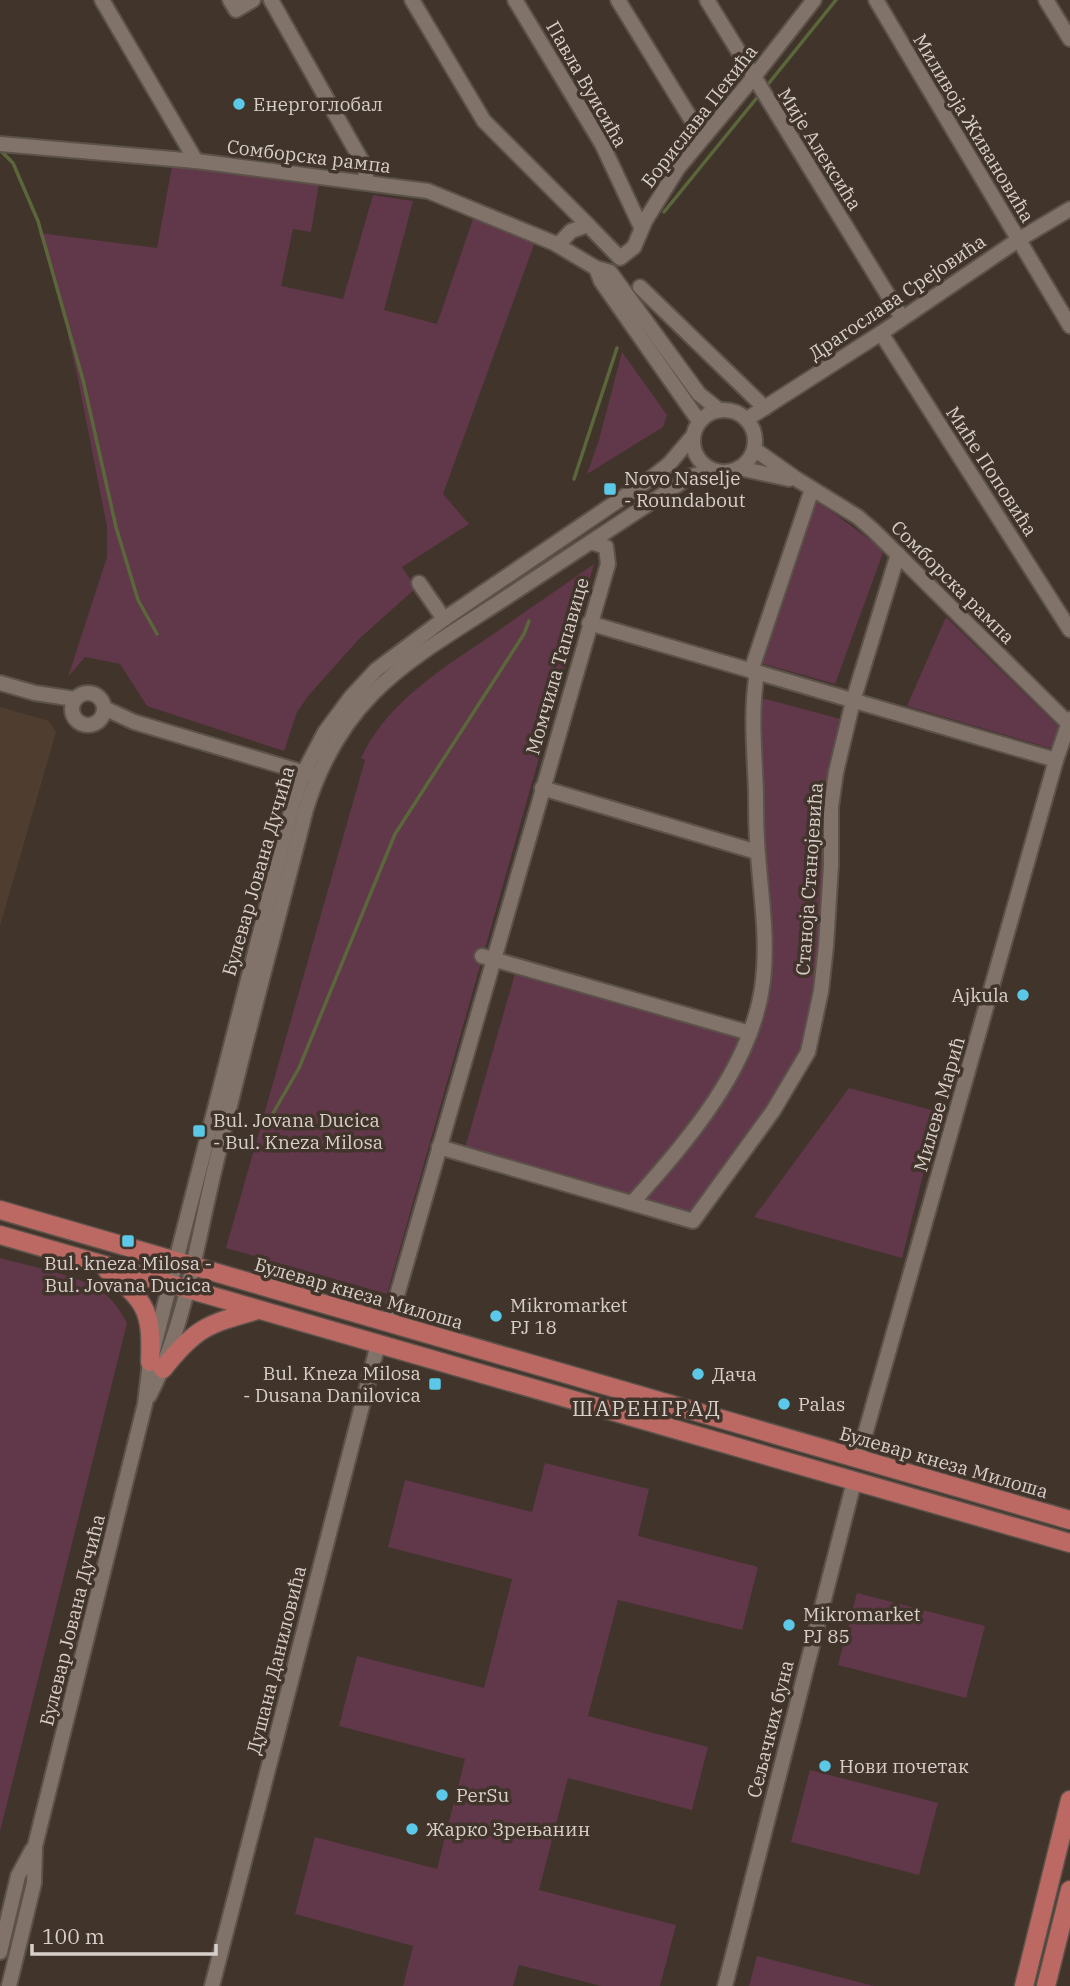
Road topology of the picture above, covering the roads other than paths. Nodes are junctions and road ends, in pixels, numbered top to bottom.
1 (102, 0) edge
2 (230, 0) edge
3 (253, 0) edge
4 (271, 0) edge
5 (412, 0) edge
6 (516, 0) edge
7 (618, 0) edge
8 (707, 0) edge
9 (814, 0) edge
10 (876, 0) edge
11 (1046, 0) edge
12 (1070, 39) edge
13 (759, 88) junction
14 (702, 137) junction
15 (0, 144) edge
16 (196, 161) junction
17 (367, 182) junction
18 (1070, 209) edge
19 (588, 225) junction
20 (641, 227) junction
21 (1018, 240) junction
22 (558, 245) junction
23 (596, 268) junction
24 (640, 287) dead end
25 (902, 318) junction
26 (1070, 326) edge
27 (881, 333) junction
28 (765, 408) junction
29 (719, 410) junction
30 (747, 419) junction
31 (699, 421) junction
32 (692, 437) junction
33 (754, 449) junction
34 (739, 468) junction
35 (713, 471) junction
36 (798, 480) junction
37 (812, 489) junction
38 (626, 518) junction
39 (591, 542) junction
40 (606, 554) junction
41 (898, 554) junction
42 (419, 583) dead end
43 (444, 619) junction
44 (589, 623) junction
45 (1070, 630) edge
46 (754, 672) junction
47 (0, 683) edge
48 (853, 701) junction
49 (73, 705) junction
50 (103, 713) junction
51 (1069, 723) edge
52 (1056, 760) junction
53 (310, 775) junction
54 (542, 788) junction
55 (757, 852) junction
56 (488, 957) junction
57 (750, 1033) junction
58 (439, 1147) junction
59 (632, 1203) junction
60 (0, 1210) edge
61 (0, 1236) edge
62 (99, 1264) junction
63 (184, 1264) junction
64 (178, 1286) junction
65 (258, 1310) junction
66 (389, 1323) junction
67 (378, 1344) junction
68 (157, 1366) junction
69 (858, 1459) junction
70 (854, 1482) junction
71 (1070, 1520) edge
72 (1048, 1538) junction
73 (1070, 1543) edge
74 (1070, 1553) edge
75 (1070, 1800) edge
76 (35, 1846) junction
77 (1070, 1890) edge
78 (0, 1952) edge
79 (9, 1986) edge
80 (212, 1986) edge
81 (725, 1986) edge
82 (1024, 1986) edge
83 (1046, 1986) edge

1 - 16 street
2 - 3 street
4 - 17 street
5 - 19 street
6 - 20 street, Павла Вуисића
7 - 14 street
8 - 13 street, Мије Алексића
9 - 13 street, Борислава Пекића
10 - 21 street, Миливоја Живановића
11 - 12 street
13 - 14 street, Борислава Пекића
13 - 25 street, Мије Алексића
14 - 20 street, Борислава Пекића
15 - 16 street, Сомборска рампа
16 - 17 street, Сомборска рампа
17 - 22 street, Сомборска рампа
18 - 21 street, Драгослава Срејовића
19 - 20 street, Борислава Пекића
19 - 22 street
21 - 25 street, Драгослава Срејовића
21 - 26 street, Миливоја Живановића
22 - 23 street, Сомборска рампа
23 - 29 street, Сомборска рампа
23 - 31 street, Сомборска рампа
24 - 28 street
25 - 27 street, Драгослава Срејовића
27 - 28 street, Драгослава Срејовића
27 - 45 street, Миће Поповића
28 - 30 street, Драгослава Срејовића
29 - 30 street
29 - 31 street
30 - 33 street
31 - 32 street
32 - 35 street
32 - 43 street, Булевар Јована Дучића
33 - 34 street
33 - 36 street, Сомборска рампа
34 - 35 street
34 - 36 street, Сомборска рампа
35 - 38 street, Булевар Јована Дучића
36 - 37 street, Сомборска рампа
37 - 41 street, Сомборска рампа
37 - 46 street, Станоја Станојевића
38 - 39 street, Булевар Јована Дучића
38 - 40 street, Момчила Тапавице
39 - 40 street
39 - 53 street, Булевар Јована Дучића
40 - 44 street, Момчила Тапавице
41 - 48 street, Станоја Станојевића
41 - 51 street, Сомборска рампа
42 - 43 street
43 - 53 street, Булевар Јована Дучића
44 - 46 street
44 - 54 street, Момчила Тапавице
46 - 48 street
46 - 55 street, Станоја Станојевића
47 - 49 street
48 - 52 street
48 - 59 street, Станоја Станојевића
49 - 50 street
49 - 50 street
50 - 53 street
51 - 52 street, Милеве Марић
52 - 69 street, Милеве Марић
53 - 63 street, Булевар Јована Дучића
54 - 55 street
54 - 56 street, Момчила Тапавице
55 - 57 street, Станоја Станојевића
56 - 57 street
56 - 58 street, Момчила Тапавице
57 - 59 street, Станоја Станојевића
58 - 59 street
58 - 66 street, Момчила Тапавице
60 - 63 main road, Булевар кнеза Милоша
61 - 62 main road
62 - 64 main road
62 - 68 main road
63 - 64 street, Булевар Јована Дучића
63 - 66 main road, Булевар кнеза Милоша
64 - 65 main road
64 - 68 street, Булевар Јована Дучића
65 - 67 main road
65 - 68 main road
66 - 69 main road, Булевар кнеза Милоша
67 - 70 main road
67 - 80 street, Душана Даниловића
68 - 76 street, Булевар Јована Дучића
69 - 71 main road, Булевар кнеза Милоша
70 - 72 main road
70 - 81 street, Сељачких буна
72 - 73 main road
72 - 74 main road
75 - 82 main road
76 - 78 street, Булевар Јована Дучића
76 - 79 street, Булевар Јована Дучића
77 - 83 main road

